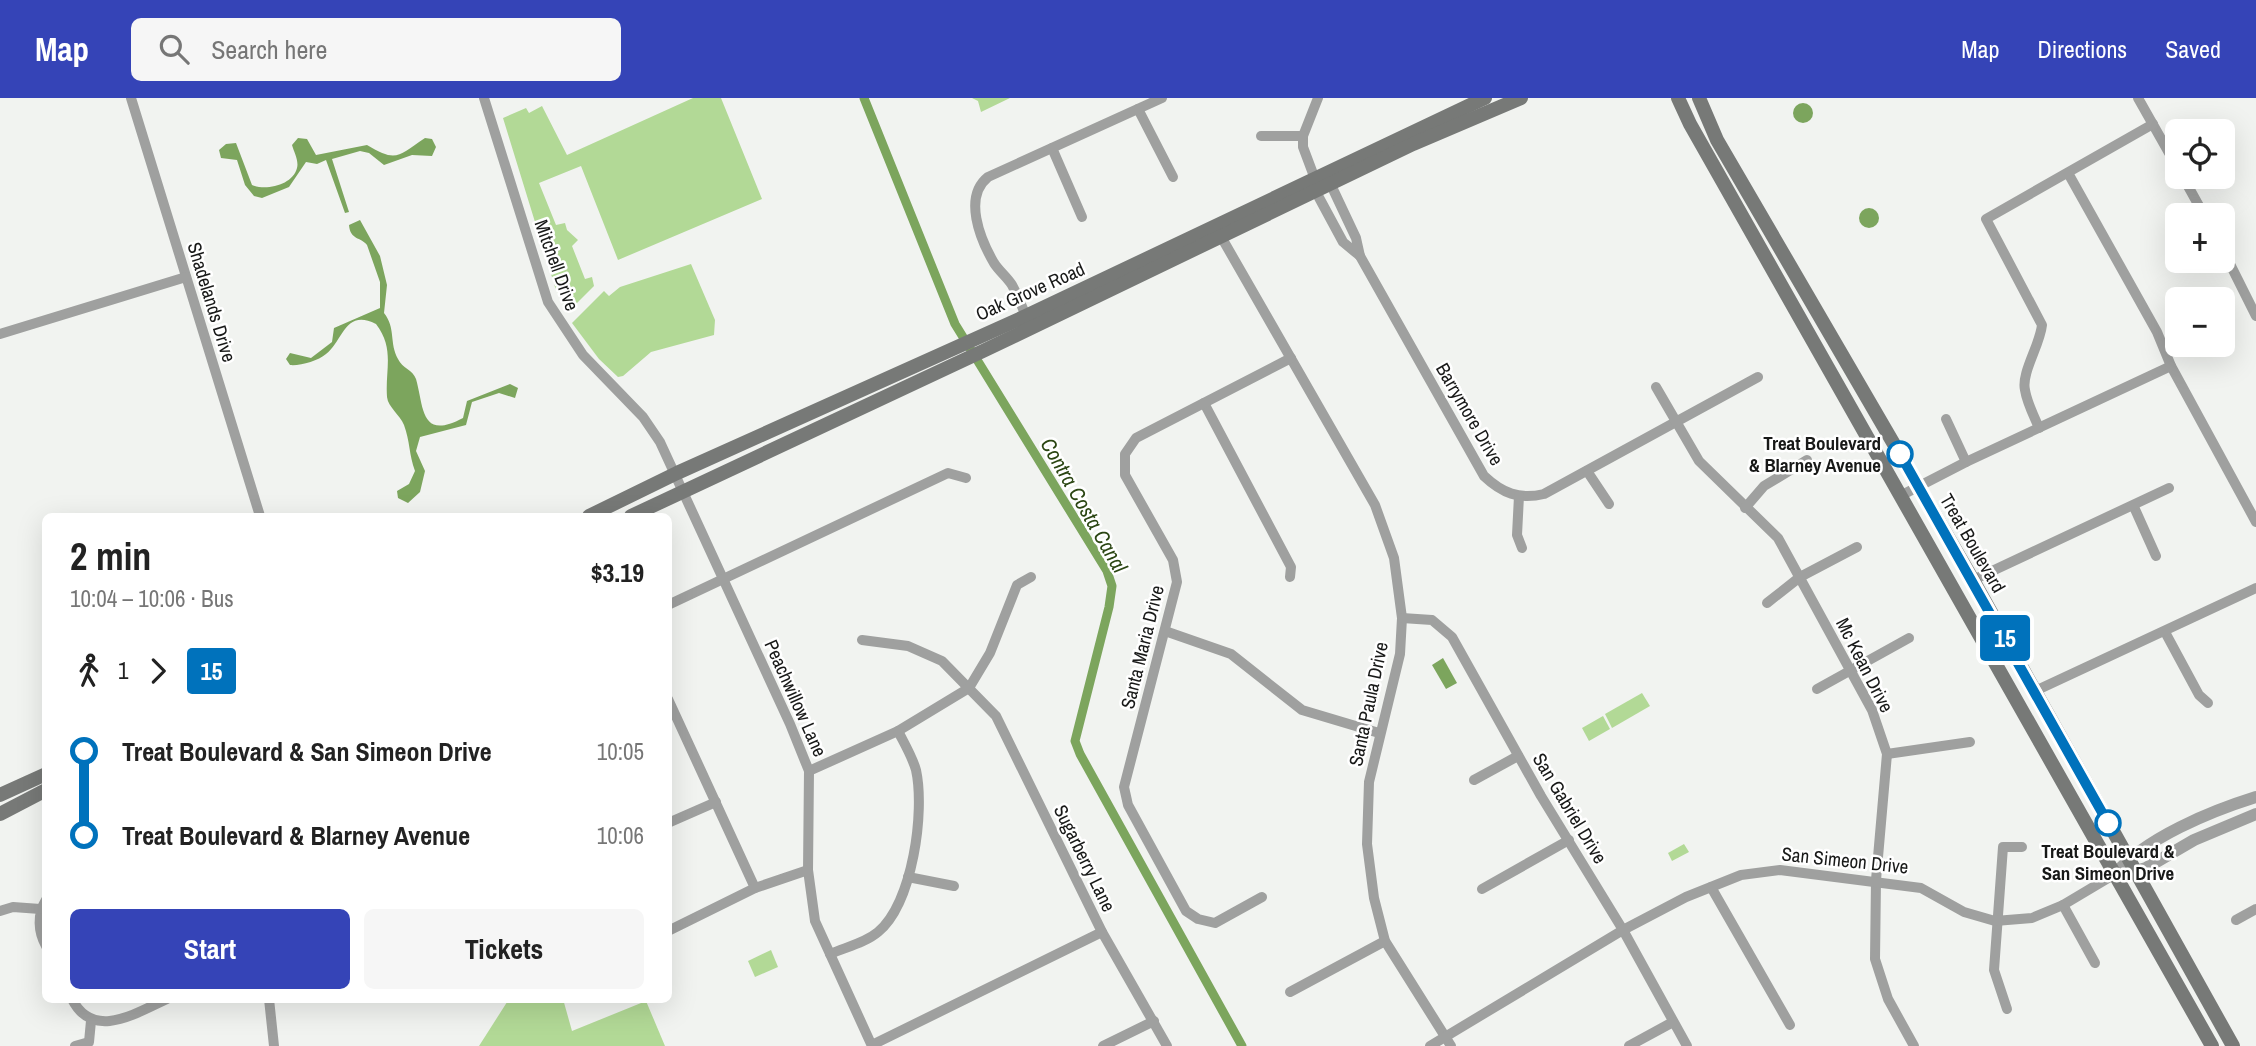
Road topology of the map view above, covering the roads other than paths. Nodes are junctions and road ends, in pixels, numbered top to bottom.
1 (131, 98) edge
2 (484, 98) edge
3 (1161, 98) edge
4 (1318, 98) edge
5 (1485, 98) edge
6 (1521, 98) edge
7 (1678, 98) edge
8 (1699, 98) edge
9 (2138, 98) edge
10 (1138, 109) junction
11 (2153, 124) junction
12 (1261, 136) dead end
13 (1303, 136) junction
14 (2165, 146) edge
15 (1052, 148) junction
16 (2068, 173) junction
17 (1173, 177) dead end
18 (1331, 185) junction
19 (1315, 186) junction
20 (1082, 217) dead end
21 (1219, 231) junction
22 (1360, 256) junction
23 (2234, 273) edge
24 (186, 277) junction
25 (2256, 316) edge
26 (1029, 322) junction
27 (0, 334) edge
28 (947, 352) junction
29 (1291, 358) junction
30 (2171, 366) junction
31 (1758, 377) dead end
32 (910, 385) junction
33 (1656, 387) dead end
34 (1204, 403) junction
35 (1946, 419) dead end
36 (1674, 421) junction
37 (2039, 428) junction
38 (1807, 460) dead end
39 (1966, 462) junction
40 (1587, 471) junction
41 (677, 473) junction
42 (966, 478) dead end
43 (1917, 486) junction
44 (2169, 488) dead end
45 (684, 491) junction
46 (1902, 495) junction
47 (1518, 496) junction
48 (1609, 504) dead end
49 (2134, 507) junction
50 (1745, 508) junction
51 (259, 513) edge
52 (595, 513) edge
53 (637, 513) edge
54 (2256, 522) edge
55 (1857, 547) dead end
56 (1522, 548) dead end
57 (2156, 556) dead end
58 (1031, 577) dead end
59 (1290, 577) dead end
60 (1800, 577) junction
61 (722, 578) junction
62 (1973, 580) junction
63 (2256, 588) edge
64 (672, 603) edge
65 (1767, 603) dead end
66 (1402, 618) junction
67 (1165, 631) junction
68 (2165, 632) junction
69 (1909, 638) dead end
70 (862, 640) dead end
71 (1850, 672) junction
72 (970, 688) junction
73 (1817, 689) dead end
74 (2035, 691) junction
75 (2208, 703) dead end
76 (672, 713) edge
77 (898, 731) junction
78 (1380, 733) junction
79 (1970, 742) dead end
80 (1886, 754) junction
81 (1518, 756) junction
82 (809, 771) junction
83 (42, 776) edge
84 (1474, 780) dead end
85 (42, 792) edge
86 (0, 795) edge
87 (2256, 797) edge
88 (716, 802) junction
89 (0, 814) edge
90 (2256, 814) edge
91 (672, 821) edge
92 (1569, 840) junction
93 (2022, 847) dead end
94 (2128, 858) junction
95 (808, 870) junction
96 (2136, 872) junction
97 (2115, 874) junction
98 (908, 877) junction
99 (1876, 880) junction
100 (954, 886) dead end
101 (1711, 887) junction
102 (755, 888) junction
103 (1482, 889) dead end
104 (1262, 897) dead end
105 (42, 904) edge
106 (2063, 905) junction
107 (2256, 909) edge
108 (0, 911) edge
109 (42, 920) edge
110 (2236, 920) dead end
111 (1996, 921) junction
112 (672, 929) edge
113 (1623, 930) junction
114 (1102, 932) junction
115 (42, 938) edge
116 (1385, 941) junction
117 (830, 954) junction
118 (2095, 963) dead end
119 (1290, 992) dead end
120 (74, 1003) edge
121 (158, 1003) edge
122 (269, 1003) edge
123 (2007, 1009) dead end
124 (91, 1021) junction
125 (1154, 1021) junction
126 (1673, 1022) junction
127 (1790, 1026) dead end
128 (1449, 1041) edge
129 (75, 1046) edge
130 (274, 1046) edge
131 (872, 1046) edge
132 (1102, 1046) edge
133 (1167, 1046) edge
134 (1430, 1046) edge
135 (1629, 1046) edge
136 (1686, 1046) edge
137 (1914, 1046) edge
138 (2212, 1046) edge
139 (2233, 1046) edge

1 - 24 street, Shadelands Drive
2 - 41 street, Mitchell Drive
3 - 10 street
4 - 13 street
5 - 19 main road, Oak Grove Road
6 - 18 main road, Oak Grove Road
7 - 46 main road, Treat Boulevard
8 - 43 main road, Treat Boulevard
9 - 11 street
10 - 15 street
10 - 17 street
11 - 14 street
11 - 16 street
12 - 13 street
13 - 19 street, Barrymore Drive
15 - 20 street
15 - 26 street
16 - 30 street
16 - 37 street
18 - 19 main road, Oak Grove Road
18 - 22 street, Barrymore Drive
19 - 21 main road, Oak Grove Road
19 - 22 street, Barrymore Drive
21 - 26 main road, Oak Grove Road
21 - 29 street, Santa Paula Drive
22 - 47 street, Barrymore Drive
23 - 25 street
24 - 27 street
24 - 51 street, Shadelands Drive
26 - 28 main road, Oak Grove Road
26 - 32 main road, Oak Grove Road
28 - 32 main road
28 - 41 main road, Oak Grove Road
29 - 34 street, Santa Maria Drive
29 - 66 street, Santa Paula Drive
30 - 37 street
30 - 54 street
31 - 36 street
32 - 45 main road, Oak Grove Road
33 - 36 street, Mc Kean Drive
34 - 59 street
34 - 67 street, Santa Maria Drive
35 - 39 street
36 - 40 street
36 - 50 street, Mc Kean Drive
37 - 39 street
38 - 50 street
39 - 43 street
40 - 47 street
40 - 48 street
41 - 45 street, Mitchell Drive
41 - 52 main road, Oak Grove Road
42 - 61 street
43 - 46 street
43 - 62 main road, Treat Boulevard
44 - 49 street
45 - 53 main road, Oak Grove Road
45 - 61 street, Peachwillow Lane
46 - 97 main road, Treat Boulevard
47 - 56 street
49 - 57 street
49 - 62 street
50 - 60 street, Mc Kean Drive
55 - 60 street
58 - 72 street
60 - 65 street
60 - 71 street, Mc Kean Drive
61 - 64 street
61 - 82 street, Peachwillow Lane
62 - 74 main road, Treat Boulevard
63 - 68 street
66 - 78 street, Santa Paula Drive
66 - 81 street, San Gabriel Drive
67 - 78 street
67 - 104 street, Santa Maria Drive
68 - 74 street
68 - 75 street
69 - 71 street
70 - 72 street, Sugarberry Lane
71 - 73 street
71 - 80 street, Mc Kean Drive
72 - 77 street
72 - 114 street, Sugarberry Lane
74 - 94 main road, Treat Boulevard
76 - 88 street
77 - 82 street
77 - 98 street
78 - 116 street, Santa Paula Drive
79 - 80 street
80 - 99 street, Mc Kean Drive
81 - 84 street
81 - 92 street, San Gabriel Drive
82 - 95 street, Peachwillow Lane
83 - 86 main road
85 - 89 main road
87 - 94 street, San Simeon Drive
88 - 91 street
88 - 102 street
90 - 96 street, San Simeon Drive
92 - 103 street
92 - 113 street, San Gabriel Drive
93 - 111 street
94 - 96 main road, Treat Boulevard
94 - 97 street, San Simeon Drive
95 - 102 street
95 - 117 street, Peachwillow Lane
96 - 97 street, San Simeon Drive
96 - 139 main road, Treat Boulevard
97 - 106 street, San Simeon Drive
97 - 138 main road, Treat Boulevard
98 - 100 street
98 - 117 street
99 - 101 street, San Simeon Drive
99 - 111 street, San Simeon Drive
99 - 137 street, Mc Kean Drive
101 - 113 street, San Simeon Drive
101 - 127 street
102 - 112 street
105 - 108 street
106 - 111 street, San Simeon Drive
106 - 118 street
107 - 110 street
109 - 115 street
111 - 123 street
113 - 126 street, San Gabriel Drive
113 - 128 street, San Simeon Drive
114 - 125 street, Sugarberry Lane
114 - 131 street
116 - 119 street
116 - 128 street, Santa Paula Drive
117 - 131 street, Peachwillow Lane
120 - 124 street
121 - 124 street
122 - 130 street
124 - 129 street
125 - 132 street
125 - 133 street, Sugarberry Lane
126 - 135 street
126 - 136 street, San Gabriel Drive
128 - 134 street, San Simeon Drive

